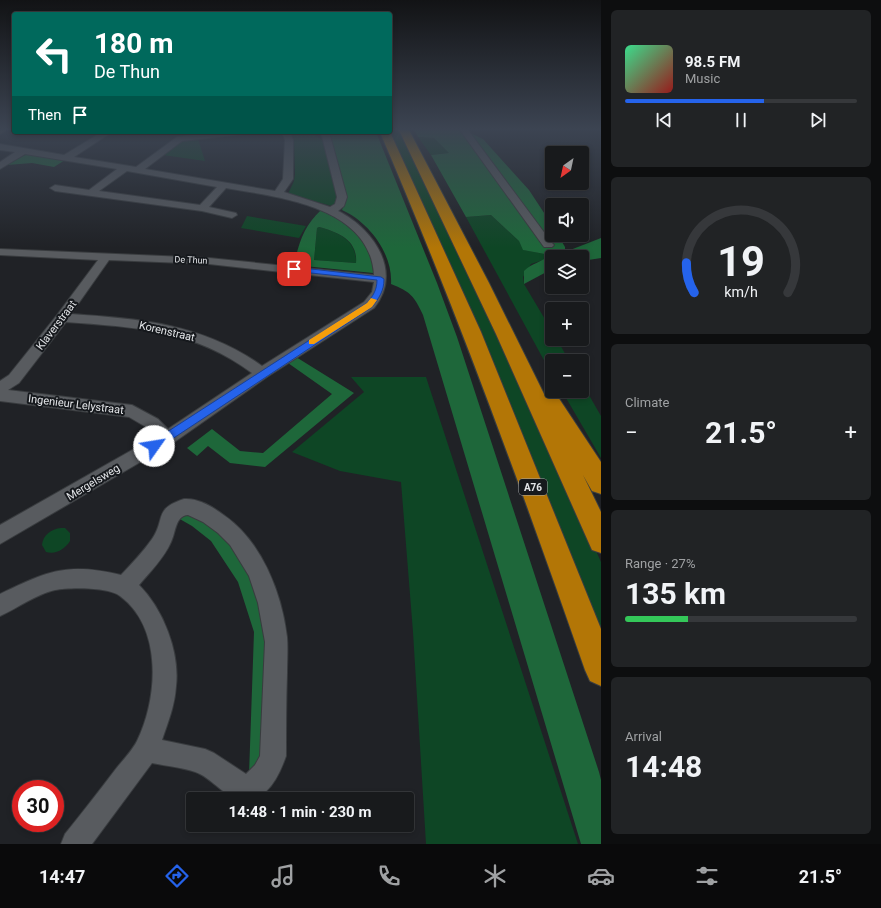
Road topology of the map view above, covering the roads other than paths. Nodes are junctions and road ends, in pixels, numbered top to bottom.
1 (123, 169) edge
2 (134, 169) edge
3 (288, 169) edge
4 (335, 169) edge
5 (402, 169) edge
6 (425, 169) edge
7 (493, 169) edge
8 (138, 170) joint
9 (224, 185) junction
10 (55, 188) dead end
11 (92, 192) junction
12 (278, 194) junction
13 (202, 208) junction
14 (332, 210) junction
15 (232, 215) dead end
16 (548, 244) dead end
17 (0, 252) edge
18 (106, 256) junction
19 (381, 279) junction
20 (62, 318) junction
21 (512, 345) junction
22 (262, 373) junction
23 (0, 388) edge
24 (0, 395) edge
25 (167, 438) junction
26 (601, 484) edge
27 (2, 534) edge
28 (601, 541) edge
29 (125, 586) junction
30 (0, 605) edge
31 (601, 670) edge
32 (147, 749) junction
33 (75, 844) edge

1 - 11 street
2 - 8 street, Mergelsweg
3 - 12 street
4 - 14 street
5 - 31 highway, A76
6 - 21 highway
7 - 16 street
8 - 9 street, Mergelsweg
9 - 12 street, Mergelsweg
9 - 13 street
10 - 11 street
11 - 13 street
12 - 14 street, Mergelsweg
13 - 15 street
14 - 19 street, Mergelsweg
17 - 18 street, De Thun
18 - 19 street, De Thun
18 - 20 street, Klaverstraat
19 - 22 street, Mergelsweg
20 - 22 street, Korenstraat
20 - 23 street, Klaverstraat
21 - 26 highway
21 - 28 highway
22 - 25 street, Mergelsweg
24 - 25 street, Ingenieur Lelystraat
25 - 27 street, Mergelsweg
29 - 30 street
29 - 32 street
29 - 32 street
32 - 33 street

